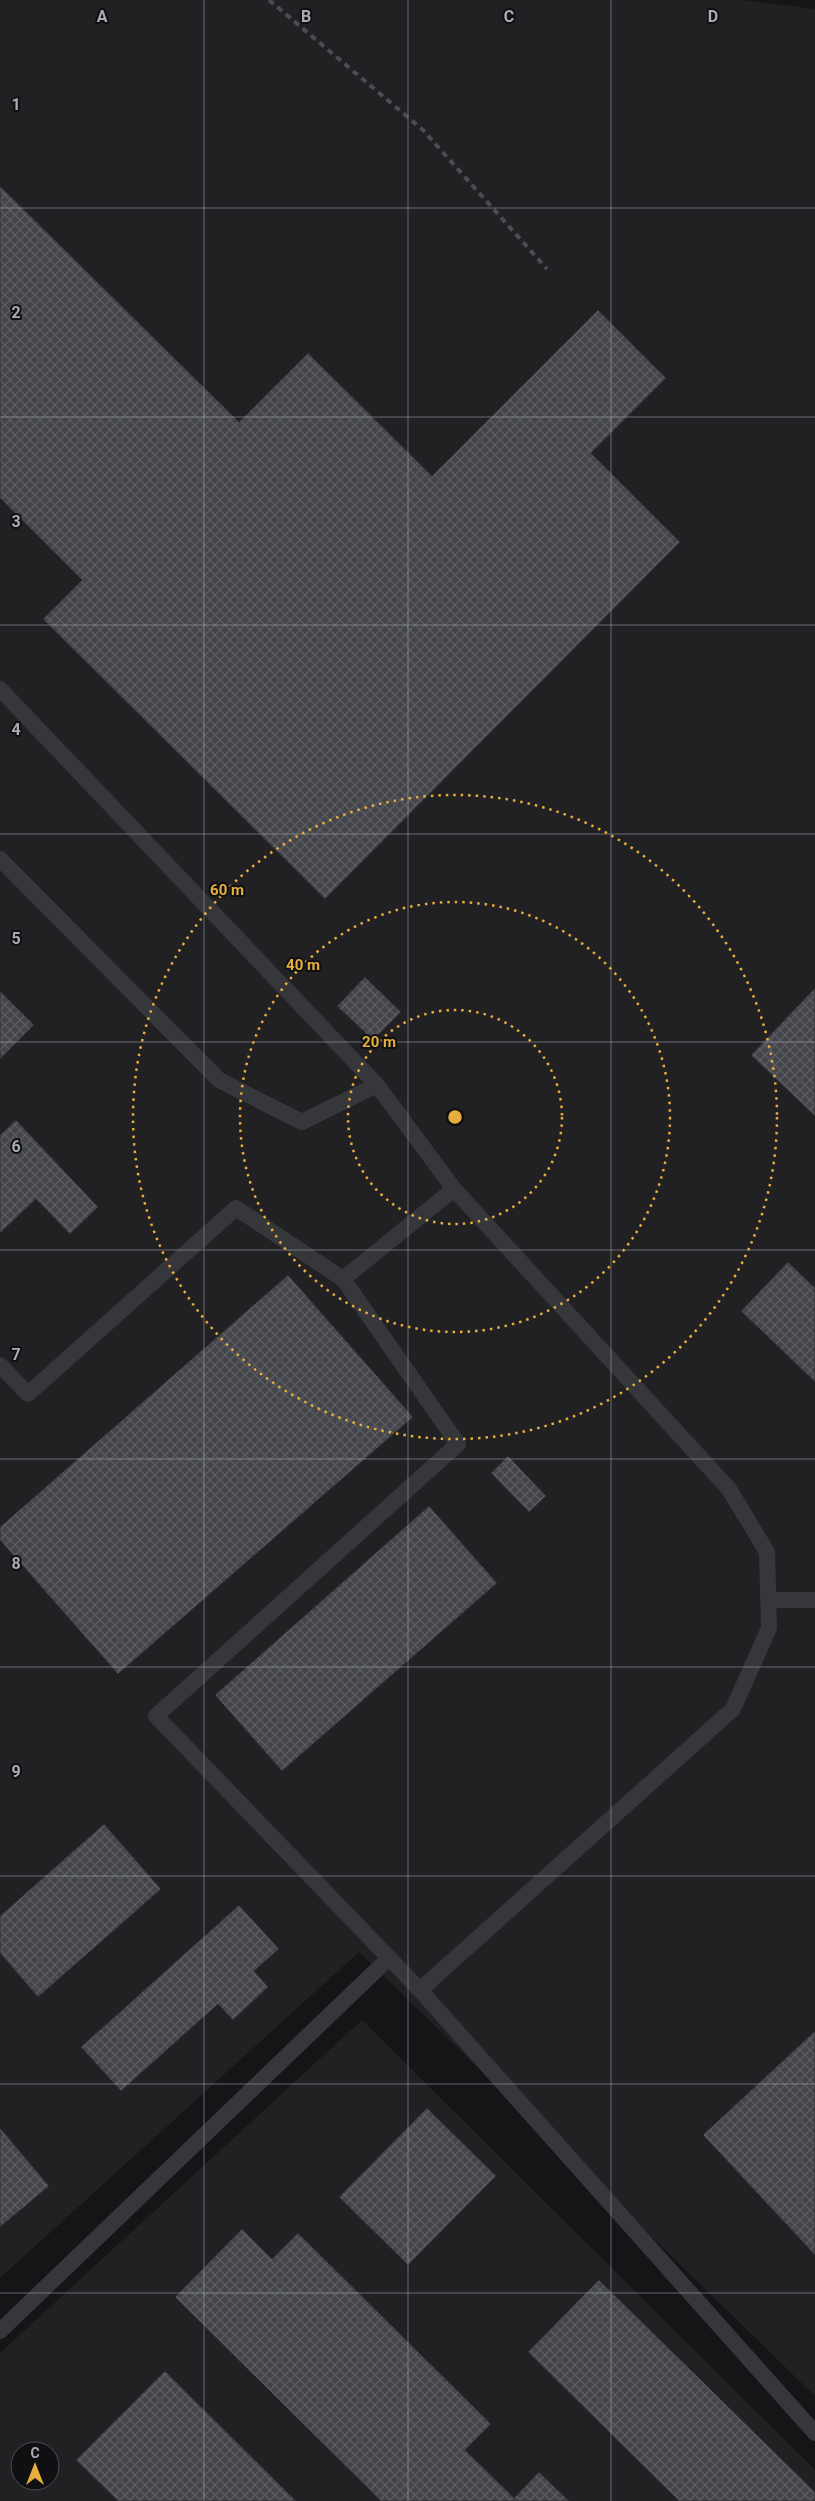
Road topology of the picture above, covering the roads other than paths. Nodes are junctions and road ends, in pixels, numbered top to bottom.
1 (0, 688) edge
2 (0, 859) edge
3 (377, 1085) junction
4 (454, 1189) junction
5 (343, 1279) junction
6 (0, 1365) edge
7 (768, 1600) junction
8 (815, 1600) edge
9 (389, 1958) junction
10 (420, 1990) junction
11 (0, 2332) edge
12 (815, 2433) edge

1 - 3 lane
2 - 3 lane
3 - 4 lane
4 - 5 lane
4 - 7 lane
5 - 6 lane
5 - 9 lane
7 - 8 lane
7 - 10 lane
9 - 10 lane
9 - 11 lane
10 - 12 lane

